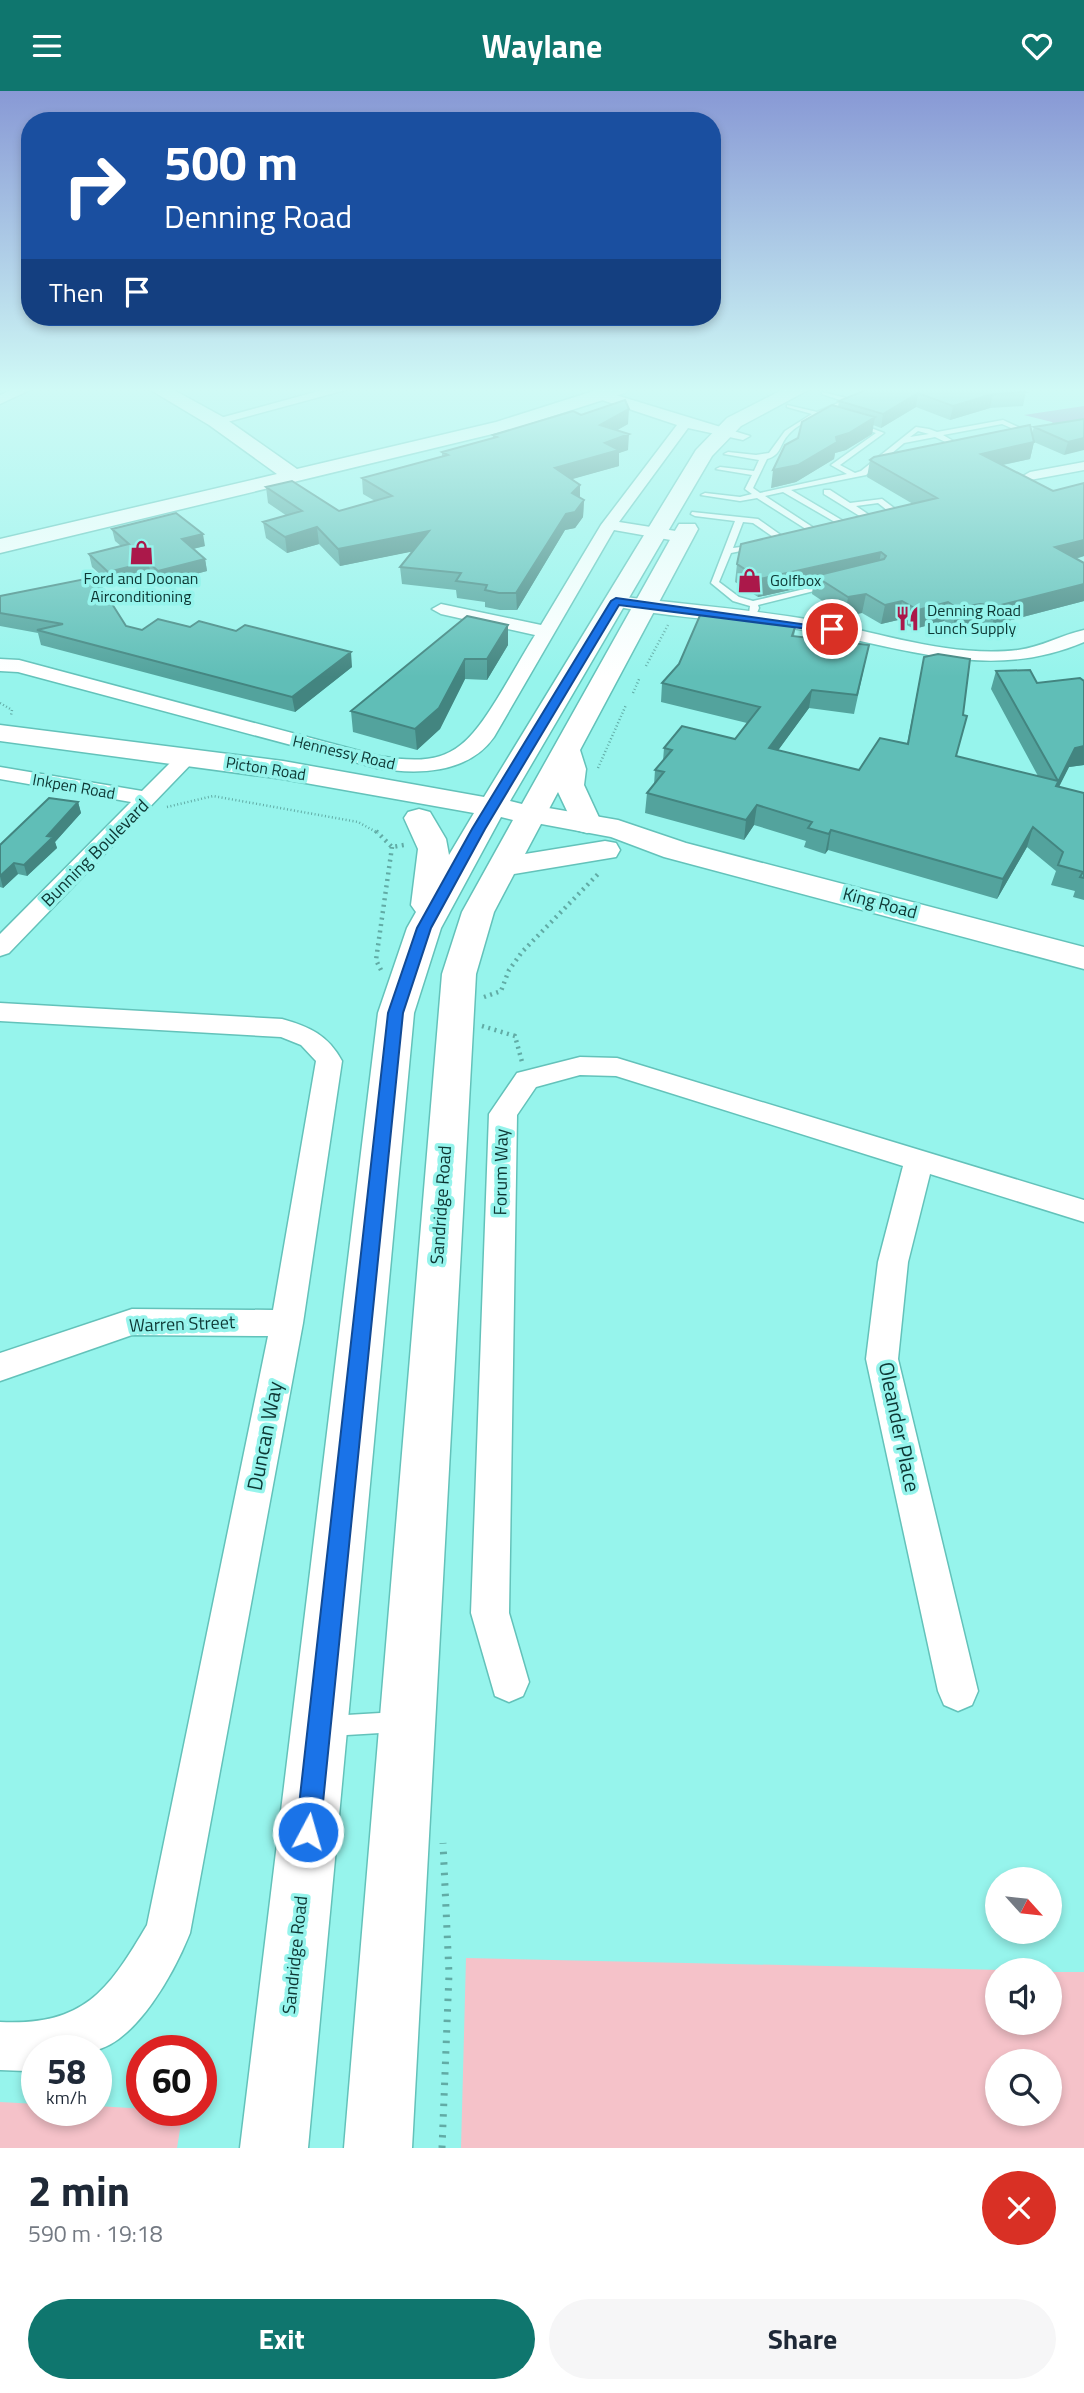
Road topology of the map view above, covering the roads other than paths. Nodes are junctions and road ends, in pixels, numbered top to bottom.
1 (261, 485) edge
2 (639, 485) edge
3 (696, 485) edge
4 (710, 485) edge
5 (750, 485) edge
6 (803, 485) edge
7 (783, 489) junction
8 (827, 492) dead end
9 (755, 495) junction
10 (700, 504) junction
11 (849, 505) junction
12 (740, 519) junction
13 (874, 521) junction
14 (609, 525) junction
15 (846, 527) junction
16 (837, 529) edge
17 (827, 531) edge
18 (655, 533) junction
19 (817, 534) junction
20 (806, 536) edge
21 (682, 537) junction
22 (796, 538) edge
23 (785, 541) junction
24 (773, 544) edge
25 (0, 546) edge
26 (761, 546) edge
27 (727, 551) junction
28 (838, 584) edge
29 (616, 601) junction
30 (646, 605) junction
31 (441, 609) dead end
32 (752, 611) junction
33 (544, 631) junction
34 (1084, 635) edge
35 (0, 665) edge
36 (0, 733) edge
37 (566, 750) junction
38 (0, 752) edge
39 (180, 765) junction
40 (515, 768) junction
41 (0, 773) edge
42 (386, 788) junction
43 (154, 804) junction
44 (587, 824) junction
45 (414, 831) junction
46 (504, 831) junction
47 (675, 851) junction
48 (424, 928) junction
49 (0, 949) edge
50 (1084, 958) edge
51 (0, 1012) edge
52 (919, 1161) junction
53 (1084, 1211) edge
54 (287, 1323) junction
55 (0, 1367) edge
56 (509, 1682) dead end
57 (958, 1691) dead end
58 (405, 1721) junction
59 (319, 1727) junction
60 (0, 2046) edge
61 (274, 2148) edge
62 (377, 2148) edge

1 - 25 main road
2 - 14 street, Hennessy Road
3 - 18 main road, Sandridge Road
4 - 10 main road, Sandridge Road
5 - 9 lane
6 - 7 lane
7 - 9 lane
7 - 15 lane
8 - 11 lane
9 - 10 lane
9 - 19 lane
10 - 12 lane
10 - 21 main road, Sandridge Road
11 - 13 lane
11 - 13 lane
12 - 23 lane
12 - 27 lane
13 - 15 lane
14 - 18 street
14 - 33 street, Hennessy Road
15 - 16 lane
17 - 19 lane
18 - 21 street
18 - 29 main road, Sandridge Road
19 - 20 lane
21 - 30 main road, Sandridge Road
22 - 23 lane
23 - 24 lane
26 - 27 lane
27 - 32 lane
28 - 32 lane
29 - 30 street
29 - 40 main road, Sandridge Road
30 - 32 street
30 - 37 main road, Sandridge Road
31 - 33 street
32 - 34 street
33 - 35 street, Hennessy Road
36 - 39 main road, Picton Road
37 - 44 main road
37 - 46 main road, Sandridge Road
38 - 39 main road, Picton Road
39 - 42 main road, Picton Road
39 - 43 street, Bunning Boulevard
39 - 45 main road, Picton Road
40 - 42 main road
40 - 46 main road, Sandridge Road
41 - 43 street, Inkpen Road
42 - 46 main road, Picton Road
43 - 49 street, Bunning Boulevard
44 - 46 main road, King Road
44 - 47 main road, King Road
45 - 46 main road, Picton Road
45 - 48 main road
46 - 47 main road, King Road
46 - 48 main road, Sandridge Road
46 - 58 main road, Sandridge Road
47 - 50 main road, King Road
48 - 59 main road, Sandridge Road
51 - 54 street, Duncan Way
52 - 53 street
52 - 56 street, Forum Way
52 - 57 street, Oleander Place
54 - 55 street, Warren Street
54 - 60 street, Duncan Way
58 - 59 lane
58 - 62 main road, Sandridge Road
59 - 61 main road, Sandridge Road

